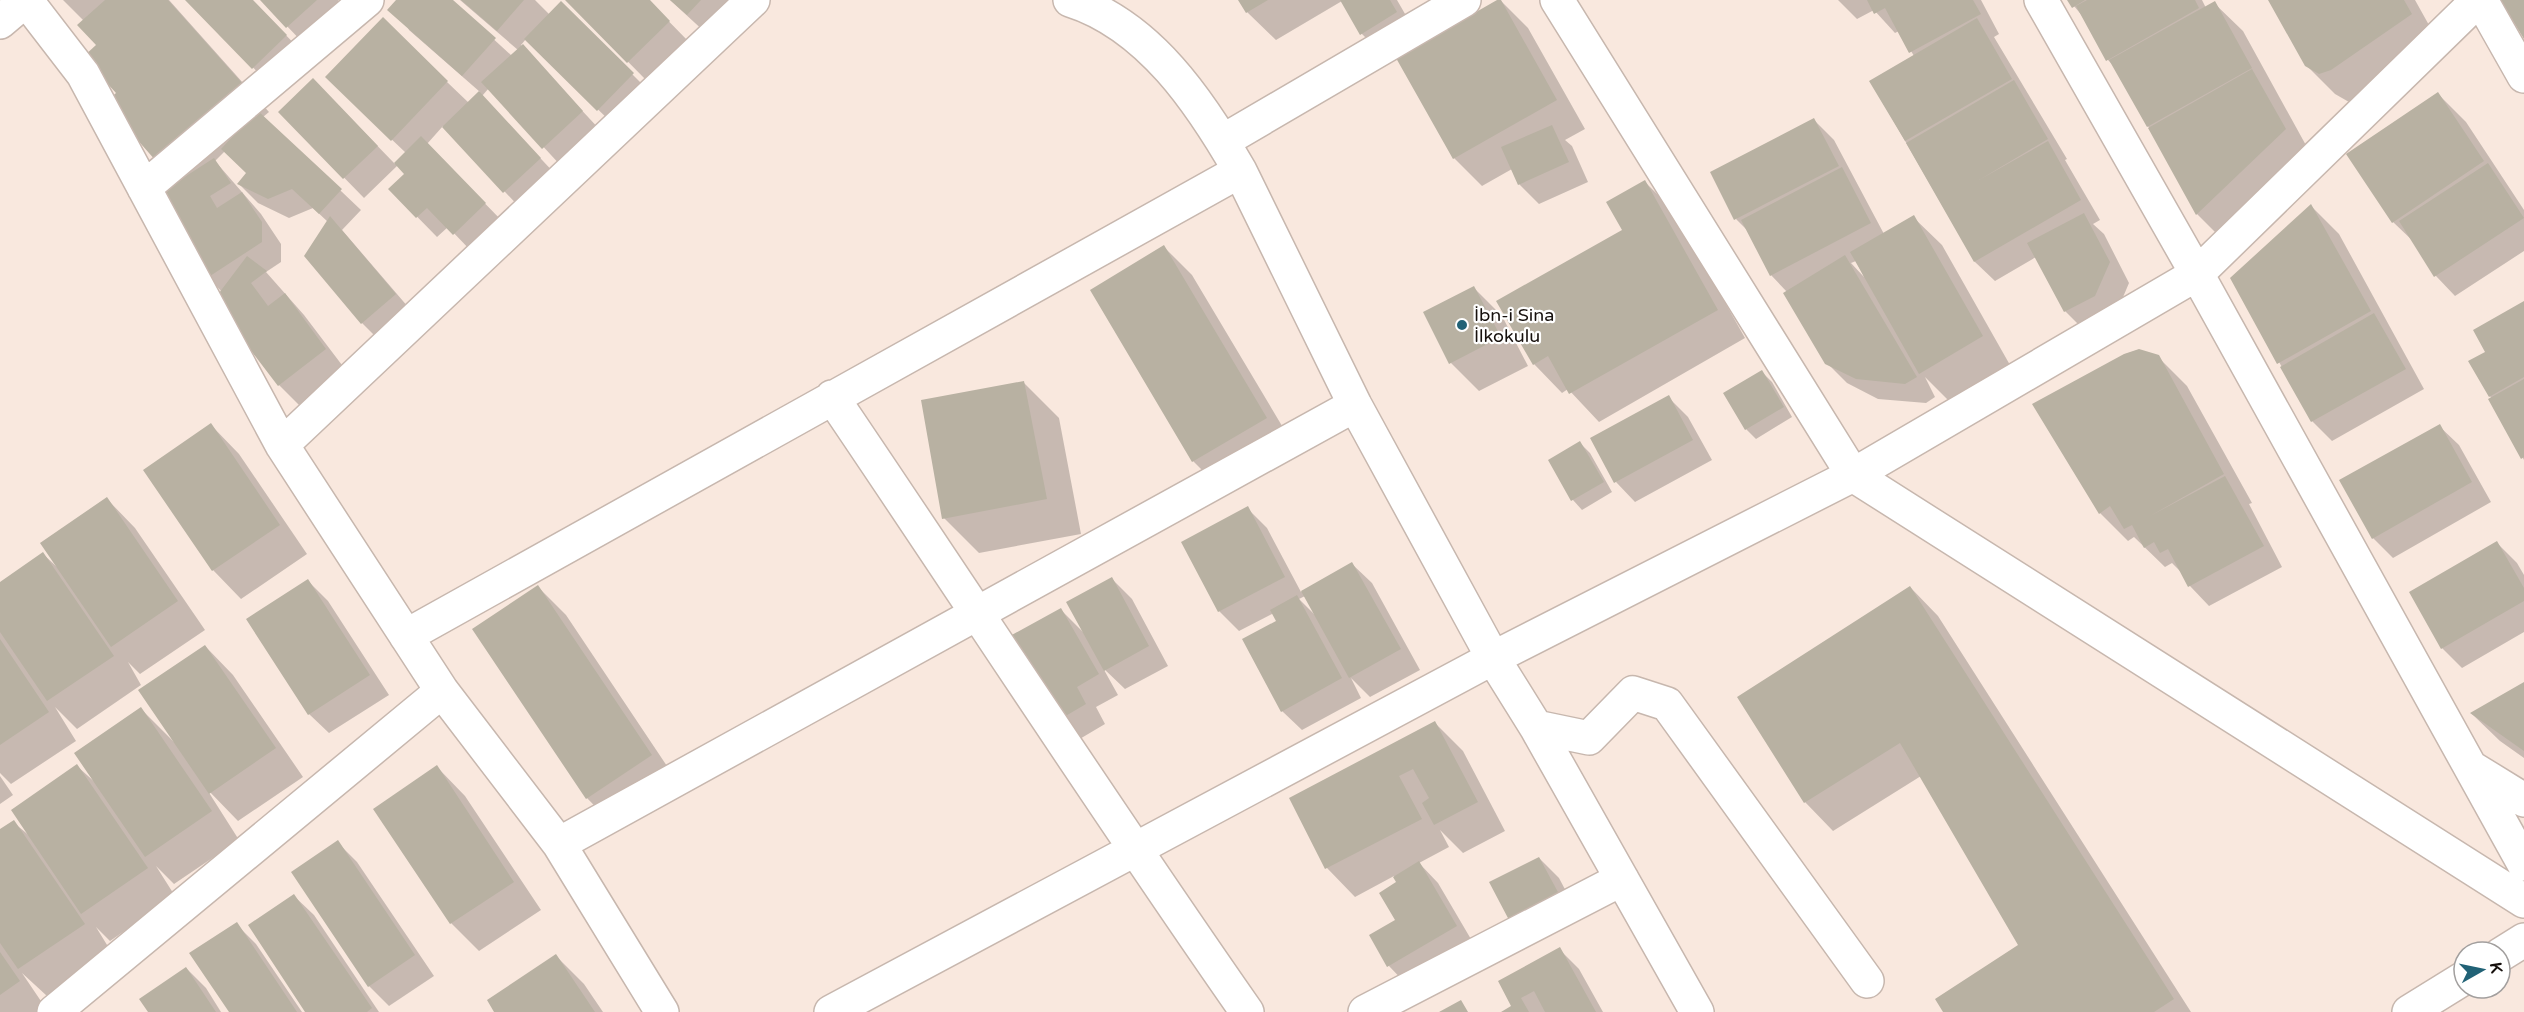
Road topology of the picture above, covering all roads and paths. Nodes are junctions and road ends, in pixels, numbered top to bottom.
1 (367, 0) edge
2 (753, 0) edge
3 (1070, 0) edge
4 (1464, 0) edge
5 (1557, 0) edge
6 (2041, 0) edge
7 (2479, 0) edge
8 (0, 22) edge
9 (2524, 76) edge
10 (1223, 141) junction
11 (1240, 171) junction
12 (144, 188) junction
13 (2197, 274) junction
14 (832, 397) junction
15 (1355, 405) junction
16 (282, 444) junction
17 (1854, 475) junction
18 (979, 614) junction
19 (406, 636) junction
20 (1493, 658) junction
21 (442, 692) junction
22 (1536, 728) junction
23 (2470, 767) junction
24 (2524, 800) edge
25 (559, 844) junction
26 (1133, 850) junction
27 (2524, 864) edge
28 (1622, 879) junction
29 (2524, 901) edge
30 (1867, 981) dead end
31 (2452, 985) edge
32 (54, 1012) edge
33 (662, 1012) edge
34 (831, 1012) edge
35 (1247, 1012) edge
36 (1365, 1012) edge
37 (1697, 1012) edge
38 (2409, 1012) edge

1 - 12 street
2 - 16 street
3 - 10 street
4 - 10 street
5 - 17 street
6 - 13 street
7 - 9 street
7 - 13 street
8 - 12 street
10 - 11 street
11 - 14 street
11 - 15 street
12 - 16 street
13 - 17 street
13 - 23 street
14 - 18 street
14 - 19 street
15 - 18 street
15 - 20 street
16 - 19 street
17 - 20 street
17 - 29 street
18 - 25 street
18 - 26 street
19 - 21 street
20 - 22 street
20 - 26 street
21 - 25 street
21 - 32 street
22 - 28 street
22 - 30 street
23 - 24 street
23 - 27 street
25 - 33 street
26 - 34 street
26 - 35 street
28 - 36 street
28 - 37 street
31 - 38 street

